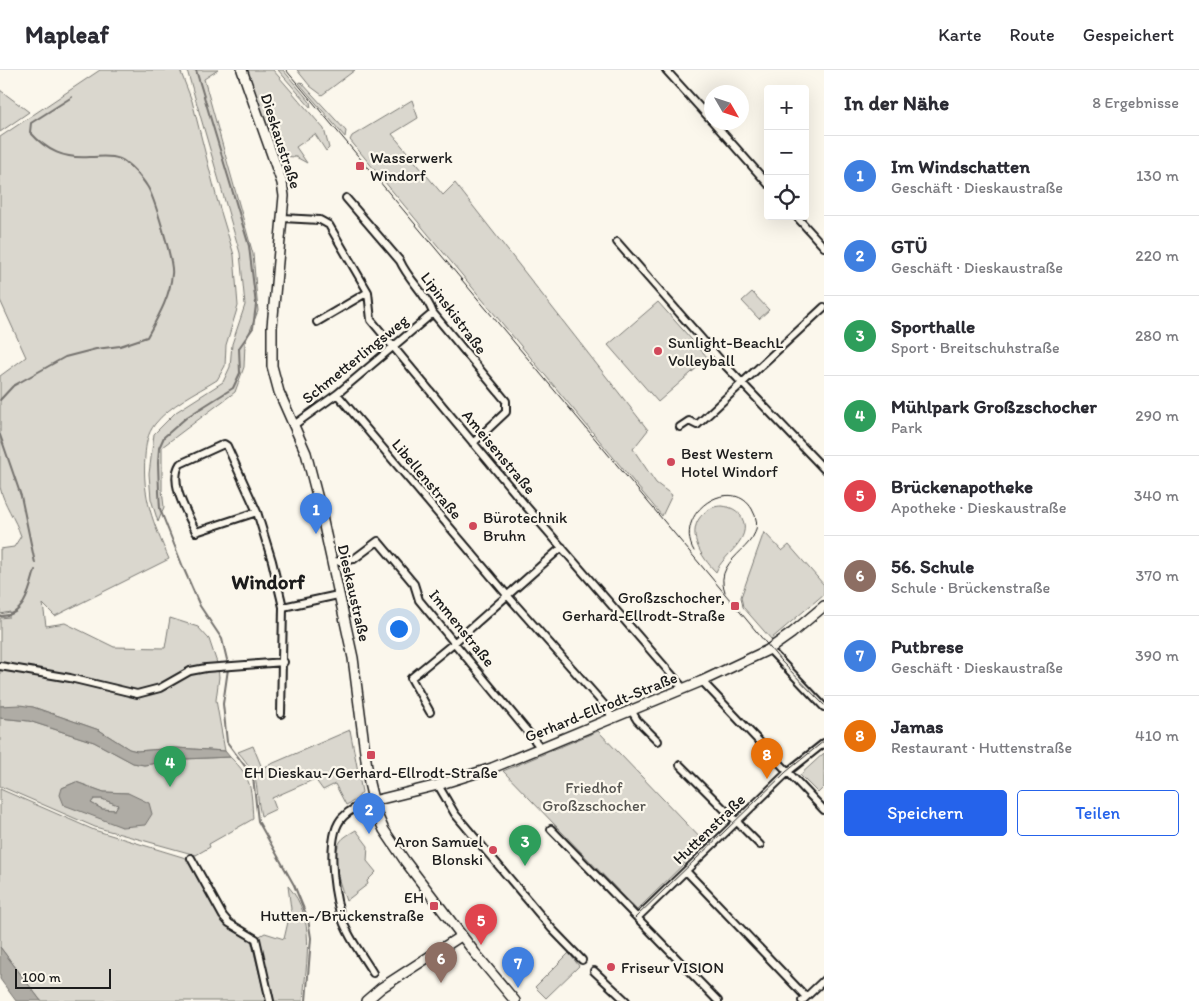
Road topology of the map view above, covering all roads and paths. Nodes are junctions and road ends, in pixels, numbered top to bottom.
1 (242, 70) edge
2 (666, 70) edge
3 (704, 113) edge
4 (719, 130) edge
5 (764, 180) edge
6 (346, 198) dead end
7 (282, 218) junction
8 (800, 220) edge
9 (618, 242) dead end
10 (824, 247) edge
11 (368, 292) junction
12 (824, 307) edge
13 (433, 313) junction
14 (317, 322) dead end
15 (393, 346) junction
16 (741, 382) junction
17 (337, 394) junction
18 (294, 425) junction
19 (680, 427) dead end
20 (473, 443) junction
21 (824, 469) edge
22 (257, 512) junction
23 (562, 547) junction
24 (332, 562) junction
25 (338, 595) junction
26 (507, 595) junction
27 (824, 606) edge
28 (283, 607) junction
29 (455, 642) junction
30 (769, 649) junction
31 (284, 662) junction
32 (0, 666) edge
33 (702, 681) junction
34 (684, 689) junction
35 (824, 707) edge
36 (631, 710) junction
37 (430, 712) dead end
38 (281, 714) dead end
39 (612, 718) junction
40 (658, 741) dead end
41 (824, 743) edge
42 (541, 748) junction
43 (680, 765) dead end
44 (787, 773) junction
45 (438, 785) junction
46 (824, 799) edge
47 (373, 801) junction
48 (818, 804) junction
49 (824, 810) edge
50 (736, 822) junction
51 (551, 828) dead end
52 (760, 845) dead end
53 (191, 858) dead end
54 (686, 871) junction
55 (638, 917) junction
56 (462, 936) junction
57 (582, 960) dead end
58 (594, 971) dead end
59 (373, 973) dead end
60 (824, 980) edge
61 (804, 999) edge
62 (270, 1001) edge
63 (366, 1001) edge
64 (515, 1001) edge
65 (626, 1001) edge
66 (718, 1001) edge

1 - 7 main road, Dieskaustraße
2 - 3 street
4 - 5 street
6 - 13 street, Lipinskistraße
7 - 11 street, Ameisenstraße
7 - 18 main road, Dieskaustraße
8 - 10 street
9 - 16 street
11 - 14 street
11 - 15 street, Ameisenstraße
12 - 16 street
13 - 15 street, Schmetterlingsweg
13 - 20 street, Lipinskistraße
15 - 17 street, Schmetterlingsweg
15 - 20 street, Ameisenstraße
16 - 19 street
16 - 21 street
17 - 18 street, Schmetterlingsweg
17 - 26 street, Libellenstraße
18 - 24 main road, Dieskaustraße
20 - 23 street, Ameisenstraße
22 - 22 street
22 - 28 street
23 - 26 street
23 - 34 street, Ameisenstraße
24 - 25 main road, Dieskaustraße
24 - 29 street, Immenstraße
25 - 28 street
25 - 47 main road, Dieskaustraße
26 - 29 street
26 - 39 street, Libellenstraße
27 - 30 main road, Gerhard-Ellrodt-Straße
28 - 31 street
29 - 37 street
29 - 42 street, Immenstraße
30 - 33 main road, Gerhard-Ellrodt-Straße
30 - 35 street
31 - 32 street
31 - 38 street
33 - 34 main road, Gerhard-Ellrodt-Straße
33 - 44 street
34 - 36 main road, Gerhard-Ellrodt-Straße
36 - 39 main road, Gerhard-Ellrodt-Straße
36 - 40 street
39 - 42 main road, Gerhard-Ellrodt-Straße
41 - 44 street, Huttenstraße
42 - 45 main road, Gerhard-Ellrodt-Straße
43 - 50 street
44 - 48 street
44 - 50 street, Huttenstraße
45 - 47 main road, Gerhard-Ellrodt-Straße
45 - 57 street
46 - 48 street
47 - 56 main road, Dieskaustraße
47 - 59 street
48 - 49 street
50 - 52 street
50 - 54 street, Huttenstraße
51 - 55 street
53 - 62 street
54 - 55 street, Huttenstraße
54 - 61 street
55 - 66 street
56 - 63 main road
56 - 64 main road, Dieskaustraße
58 - 65 street
60 - 61 street

